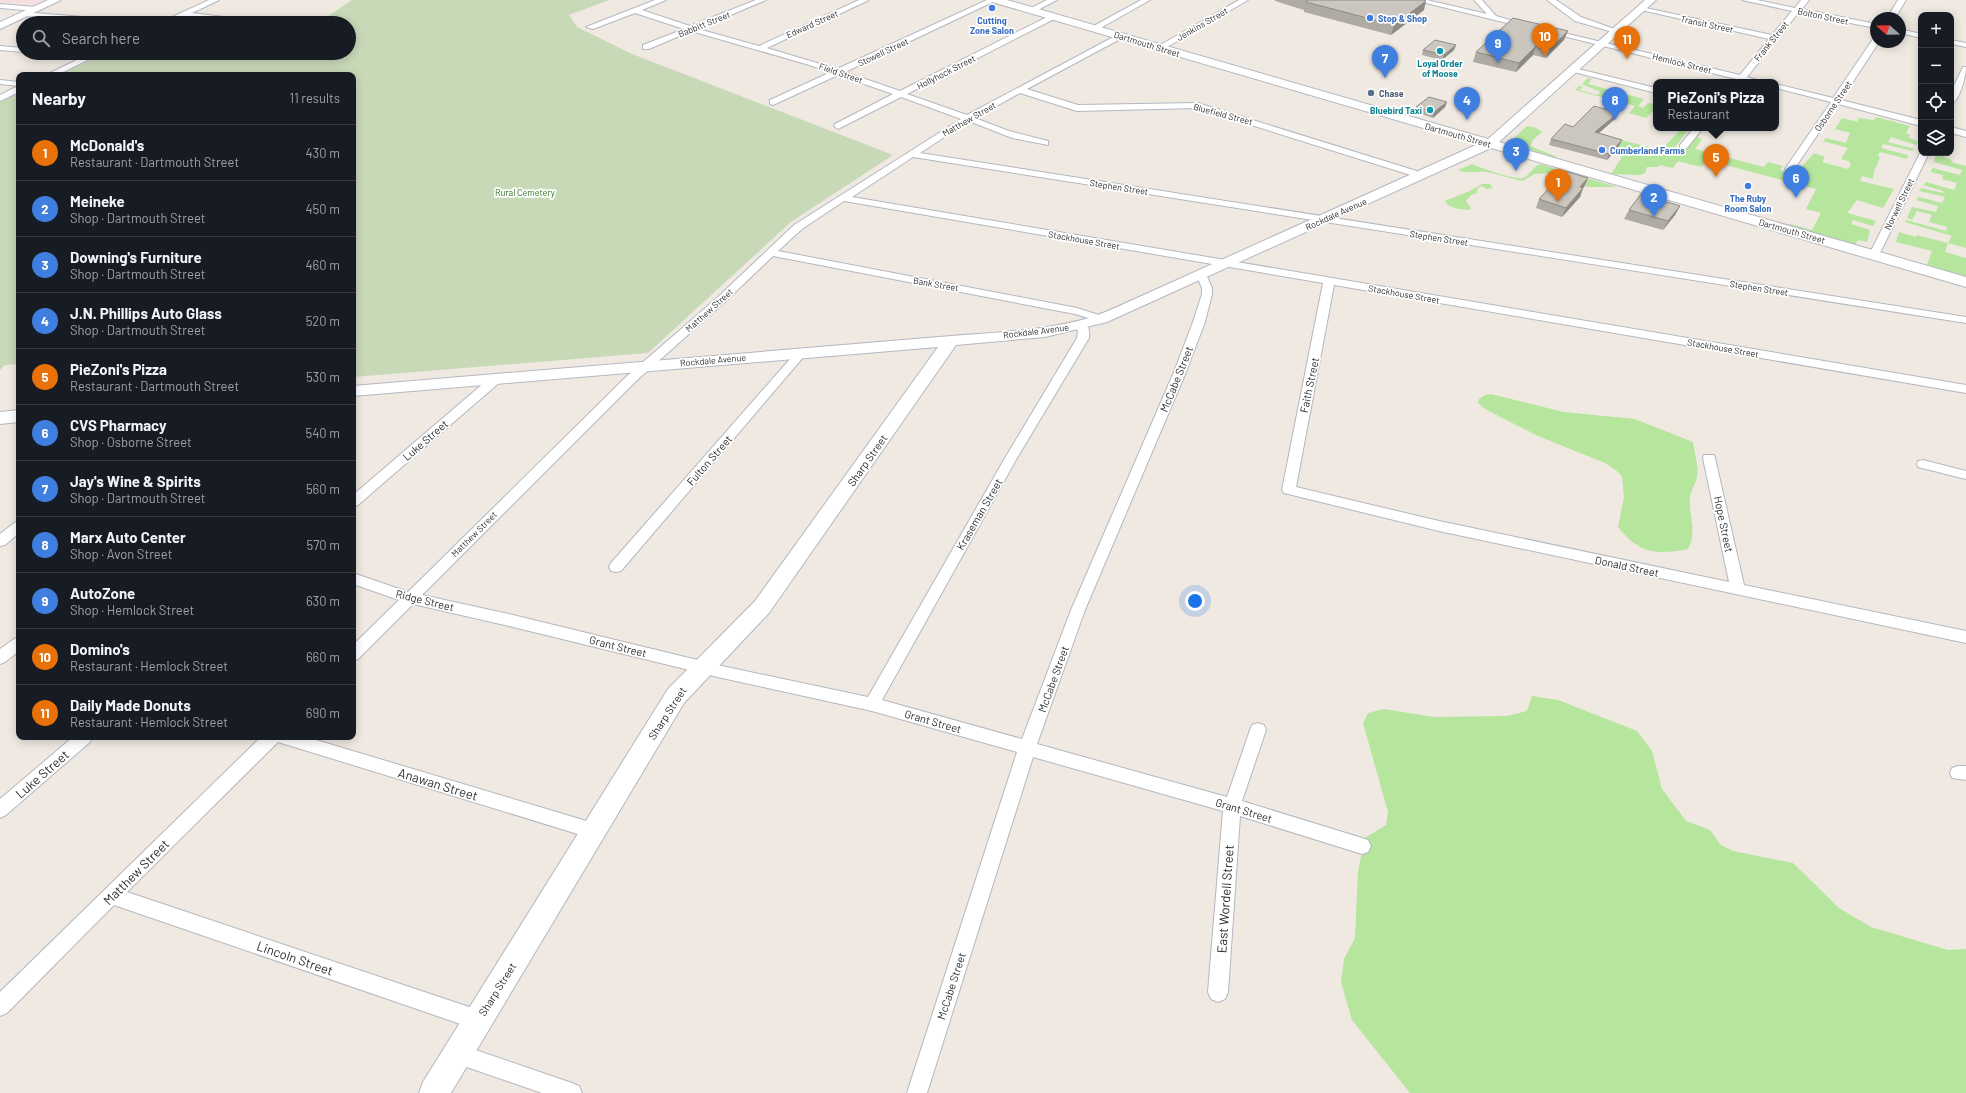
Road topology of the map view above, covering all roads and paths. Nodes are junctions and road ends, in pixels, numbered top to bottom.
1 (56, 0) edge
2 (197, 0) edge
3 (662, 0) edge
4 (762, 0) edge
5 (865, 0) edge
6 (995, 0) edge
7 (1053, 0) edge
8 (1146, 0) edge
9 (1244, 0) edge
10 (1418, 0) edge
11 (1478, 0) edge
12 (1551, 0) edge
13 (1651, 0) edge
14 (1746, 0) edge
15 (1805, 0) edge
16 (1902, 0) edge
17 (213, 1) edge
18 (0, 6) edge
19 (36, 9) junction
20 (1641, 9) junction
21 (635, 10) junction
22 (1031, 10) junction
23 (1796, 10) junction
24 (1894, 12) edge
25 (26, 14) junction
26 (183, 14) junction
27 (22, 16) edge
28 (50, 16) edge
29 (179, 16) edge
30 (199, 16) edge
31 (1053, 16) junction
32 (1493, 17) junction
33 (16, 19) edge
34 (1870, 25) edge
35 (0, 26) edge
36 (590, 27) dead end
37 (1094, 28) junction
38 (691, 29) junction
39 (1616, 31) junction
40 (1906, 32) edge
41 (1918, 35) edge
42 (1119, 36) junction
43 (1774, 38) junction
44 (1954, 43) edge
45 (1601, 44) junction
46 (1966, 45) edge
47 (646, 47) dead end
48 (0, 48) edge
49 (760, 48) junction
50 (1159, 48) junction
51 (1872, 48) edge
52 (16, 49) edge
53 (82, 60) edge
54 (1573, 69) junction
55 (1966, 69) edge
56 (56, 72) edge
57 (841, 72) junction
58 (1736, 79) edge
59 (1741, 79) edge
60 (0, 82) edge
61 (16, 84) edge
62 (1779, 87) edge
63 (16, 90) edge
64 (1020, 90) junction
65 (1653, 90) edge
66 (902, 95) junction
67 (1954, 95) edge
68 (0, 98) edge
69 (773, 102) dead end
70 (1837, 102) junction
71 (968, 118) junction
72 (1918, 122) edge
73 (838, 126) dead end
74 (1697, 131) edge
75 (1954, 131) edge
76 (1966, 134) edge
77 (1045, 143) dead end
78 (1489, 144) junction
79 (1683, 148) dead end
80 (912, 154) junction
81 (1923, 156) edge
82 (1790, 169) dead end
83 (1420, 175) junction
84 (841, 198) junction
85 (1323, 220) junction
86 (771, 252) junction
87 (1874, 255) junction
88 (1224, 264) junction
89 (1201, 274) junction
90 (1329, 282) junction
91 (1966, 282) edge
92 (1101, 318) junction
93 (1966, 320) edge
94 (1080, 325) junction
95 (951, 341) junction
96 (801, 353) junction
97 (647, 366) junction
98 (496, 379) junction
99 (1966, 389) edge
100 (356, 391) edge
101 (1709, 458) dead end
102 (1923, 464) dead end
103 (1966, 475) edge
104 (1289, 490) joint
105 (356, 499) edge
106 (16, 528) edge
107 (0, 541) edge
108 (616, 567) dead end
109 (356, 579) edge
110 (1738, 590) junction
111 (409, 598) junction
112 (498, 617) joint
113 (1966, 637) edge
114 (16, 645) edge
115 (356, 652) edge
116 (0, 658) edge
117 (703, 668) junction
118 (872, 704) junction
119 (1258, 730) dead end
120 (81, 740) edge
121 (269, 740) edge
122 (293, 740) edge
123 (1027, 748) junction
124 (1232, 806) junction
125 (0, 810) edge
126 (594, 831) junction
127 (1362, 846) dead end
128 (112, 896) junction
129 (1218, 992) dead end
130 (0, 1006) edge
131 (478, 1020) junction
132 (458, 1054) junction
133 (434, 1093) edge
134 (572, 1093) edge
135 (917, 1093) edge

1 - 19 main road
2 - 17 street
3 - 21 street
4 - 38 street, Babbitt Street
5 - 49 street, Edward Street
6 - 22 main road, Dartmouth Street
6 - 57 street, Stowell Street
7 - 22 street
8 - 37 street
9 - 50 street, Jenkins Street
10 - 32 street, Hemlock Street
11 - 32 street
12 - 39 street
13 - 20 main road, Rockdale Avenue
14 - 23 street, Bolton Street
15 - 23 street, Frank Street
16 - 24 street
17 - 26 street
18 - 19 street
19 - 25 main road
20 - 39 main road, Rockdale Avenue
20 - 43 street, Transit Street
21 - 36 street
21 - 38 street, Field Street
22 - 31 main road, Dartmouth Street
23 - 34 street, Bolton Street
23 - 43 street, Frank Street
25 - 27 main road
25 - 28 street
26 - 29 street
26 - 30 street
31 - 37 main road, Dartmouth Street
31 - 66 street, Hollyhock Street
32 - 45 street, Hemlock Street
33 - 35 main road
37 - 42 main road, Dartmouth Street
38 - 47 street, Babbitt Street
38 - 49 street, Field Street
39 - 45 main road, Rockdale Avenue
40 - 41 street
42 - 50 main road, Dartmouth Street
42 - 64 street, Matthew Street
43 - 59 street, Frank Street
44 - 46 street
45 - 54 main road, Rockdale Avenue
45 - 58 street, Hemlock Street
48 - 52 street
49 - 57 street, Field Street
50 - 78 main road, Dartmouth Street
51 - 70 street, Osborne Street
53 - 56 street
54 - 65 street
54 - 78 main road, Rockdale Avenue
55 - 67 street
57 - 66 street, Field Street
57 - 69 street, Stowell Street
60 - 61 street
62 - 70 street
63 - 68 street
64 - 71 street, Matthew Street
64 - 83 street, Bluefield Street
66 - 71 street, Field Street
66 - 73 street, Hollyhock Street
70 - 72 street
70 - 82 street, Osborne Street
71 - 77 street, Field Street
71 - 80 street, Matthew Street
74 - 79 street
75 - 76 street
78 - 83 main road, Rockdale Avenue
78 - 87 main road, Dartmouth Street
80 - 84 street, Matthew Street
80 - 85 street, Stephen Street
81 - 87 street, Norwell Street
83 - 85 main road, Rockdale Avenue
84 - 86 street, Matthew Street
84 - 88 street, Stackhouse Street
85 - 88 main road, Rockdale Avenue
85 - 93 street, Stephen Street
86 - 92 street, Bank Street
86 - 97 street, Matthew Street
87 - 91 main road, Dartmouth Street
88 - 89 main road, Rockdale Avenue
88 - 90 street, Stackhouse Street
89 - 92 main road, Rockdale Avenue
89 - 123 street, McCabe Street
90 - 99 street, Stackhouse Street
90 - 104 street, Faith Street
92 - 94 main road, Rockdale Avenue
94 - 95 main road, Rockdale Avenue
94 - 118 street, Kraseman Street
95 - 96 main road, Rockdale Avenue
95 - 117 main road, Sharp Street
96 - 97 main road, Rockdale Avenue
96 - 108 street, Fulton Street
97 - 98 main road, Rockdale Avenue
97 - 111 street, Matthew Street
98 - 100 main road, Rockdale Avenue
98 - 105 street, Luke Street
101 - 110 street, Hope Street
102 - 103 street
104 - 110 street, Donald Street
106 - 107 street
109 - 111 street, Ridge Street
110 - 113 street, Donald Street
111 - 112 street, Ridge Street
111 - 115 street, Matthew Street
112 - 117 street, Grant Street
114 - 116 street
117 - 118 street, Grant Street
117 - 126 main road, Sharp Street
118 - 123 street, Grant Street
119 - 124 street, East Wordell Street
120 - 125 street, Luke Street
121 - 128 street, Matthew Street
122 - 126 street, Anawan Street
123 - 124 street, Grant Street
123 - 135 street, McCabe Street
124 - 127 street, Grant Street
124 - 129 street, East Wordell Street
126 - 131 main road, Sharp Street
128 - 130 street, Matthew Street
128 - 131 street, Lincoln Street
131 - 132 main road, Sharp Street
132 - 133 main road, Sharp Street
132 - 134 street

